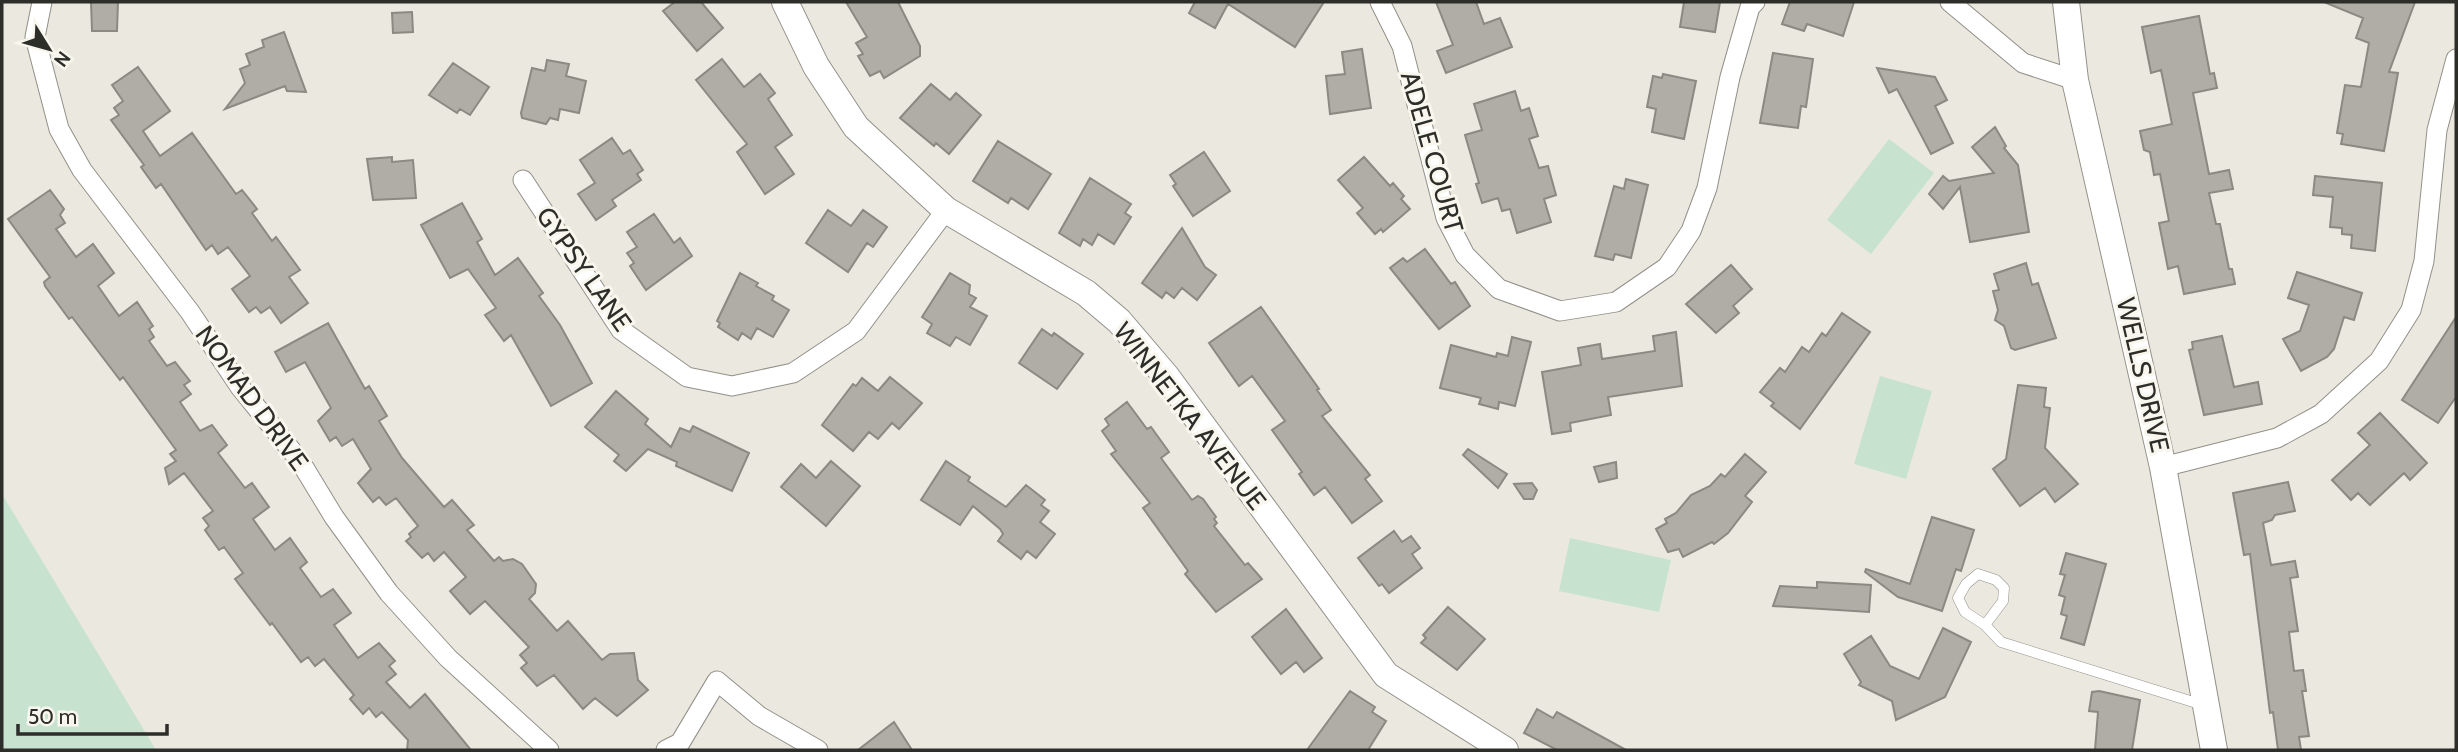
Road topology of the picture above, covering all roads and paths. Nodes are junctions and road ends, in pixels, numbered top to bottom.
1 (42, 2) edge
2 (785, 2) edge
3 (1380, 2) edge
4 (1755, 2) edge
5 (1950, 2) edge
6 (2066, 2) edge
7 (2456, 59) edge
8 (2075, 80) junction
9 (523, 180) dead end
10 (946, 210) junction
11 (2164, 467) junction
12 (1985, 625) junction
13 (2206, 706) junction
14 (1476, 742) edge
15 (549, 750) edge
16 (666, 750) edge
17 (818, 750) edge
18 (1505, 750) edge
19 (2214, 750) edge

1 - 15 street, NOMAD DRIVE
2 - 10 main road, WINNETKA AVENUE
3 - 4 street, ADELE COURT
5 - 8 street
6 - 8 main road, WELLS DRIVE
7 - 11 street
8 - 11 main road, WELLS DRIVE
9 - 10 street, GYPSY LANE
10 - 14 main road, WINNETKA AVENUE
11 - 13 main road, WELLS DRIVE
12 - 12 lane
12 - 13 lane
13 - 19 main road, WELLS DRIVE
14 - 18 main road, WINNETKA AVENUE
16 - 17 street

